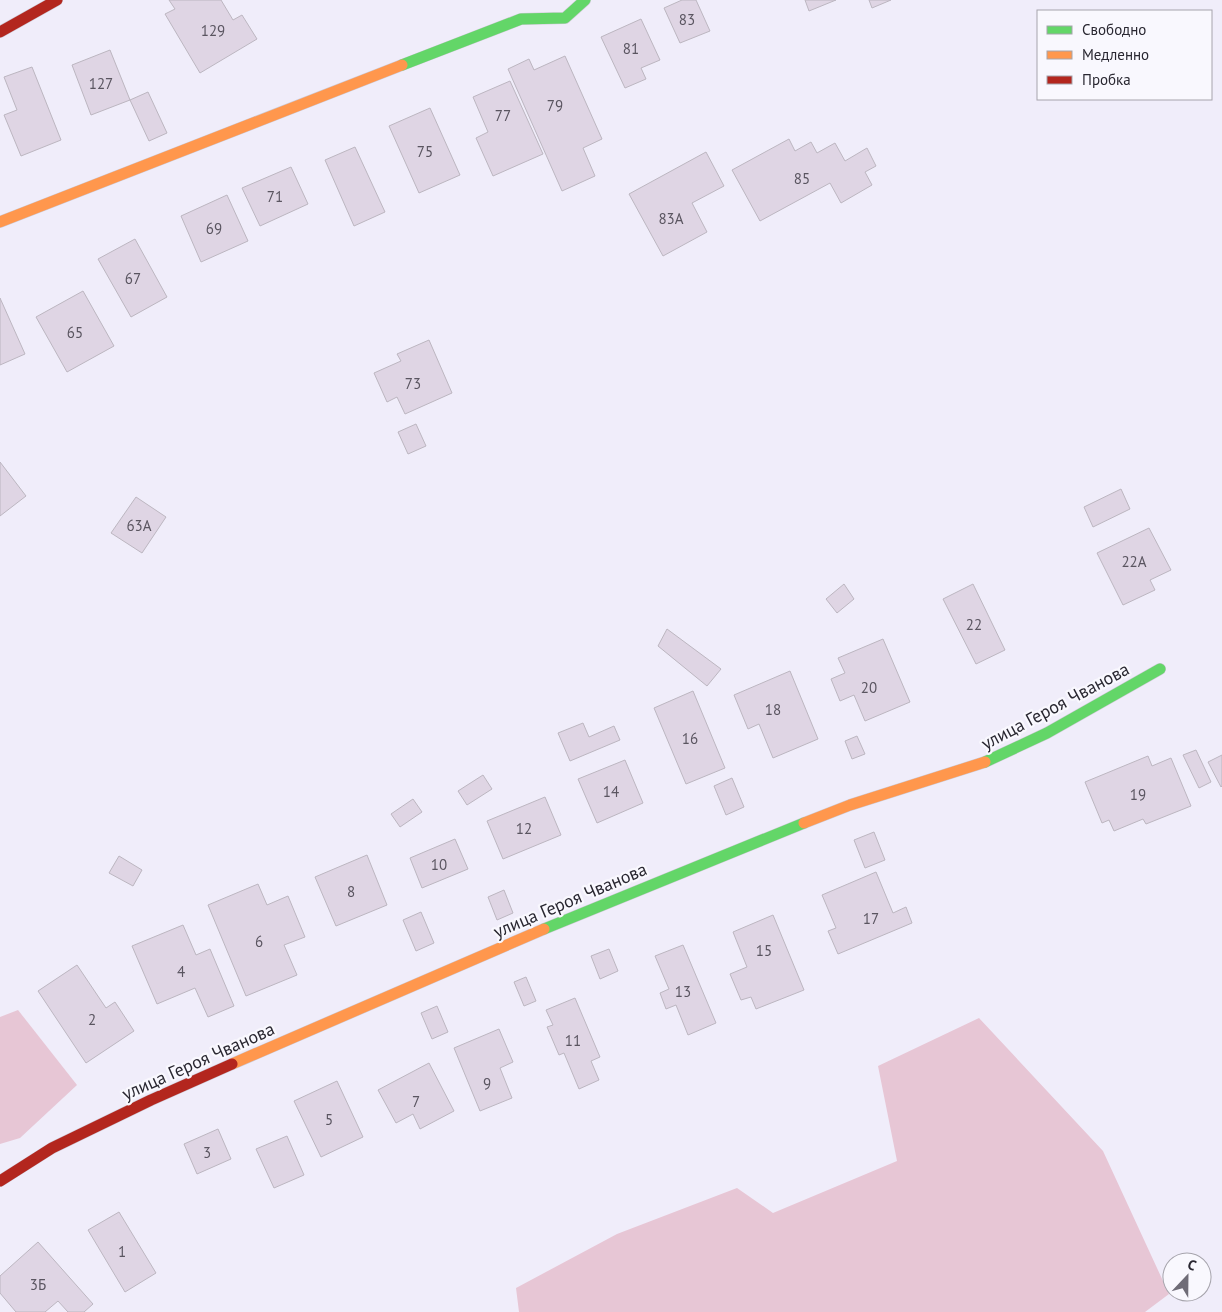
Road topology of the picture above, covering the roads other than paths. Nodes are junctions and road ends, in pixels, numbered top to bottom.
1 (57, 0) edge
2 (585, 0) edge
3 (0, 32) edge
4 (0, 222) edge
5 (1160, 669) dead end
6 (0, 1180) edge

1 - 3 street
2 - 4 street
5 - 6 street, улица Героя Чванова

